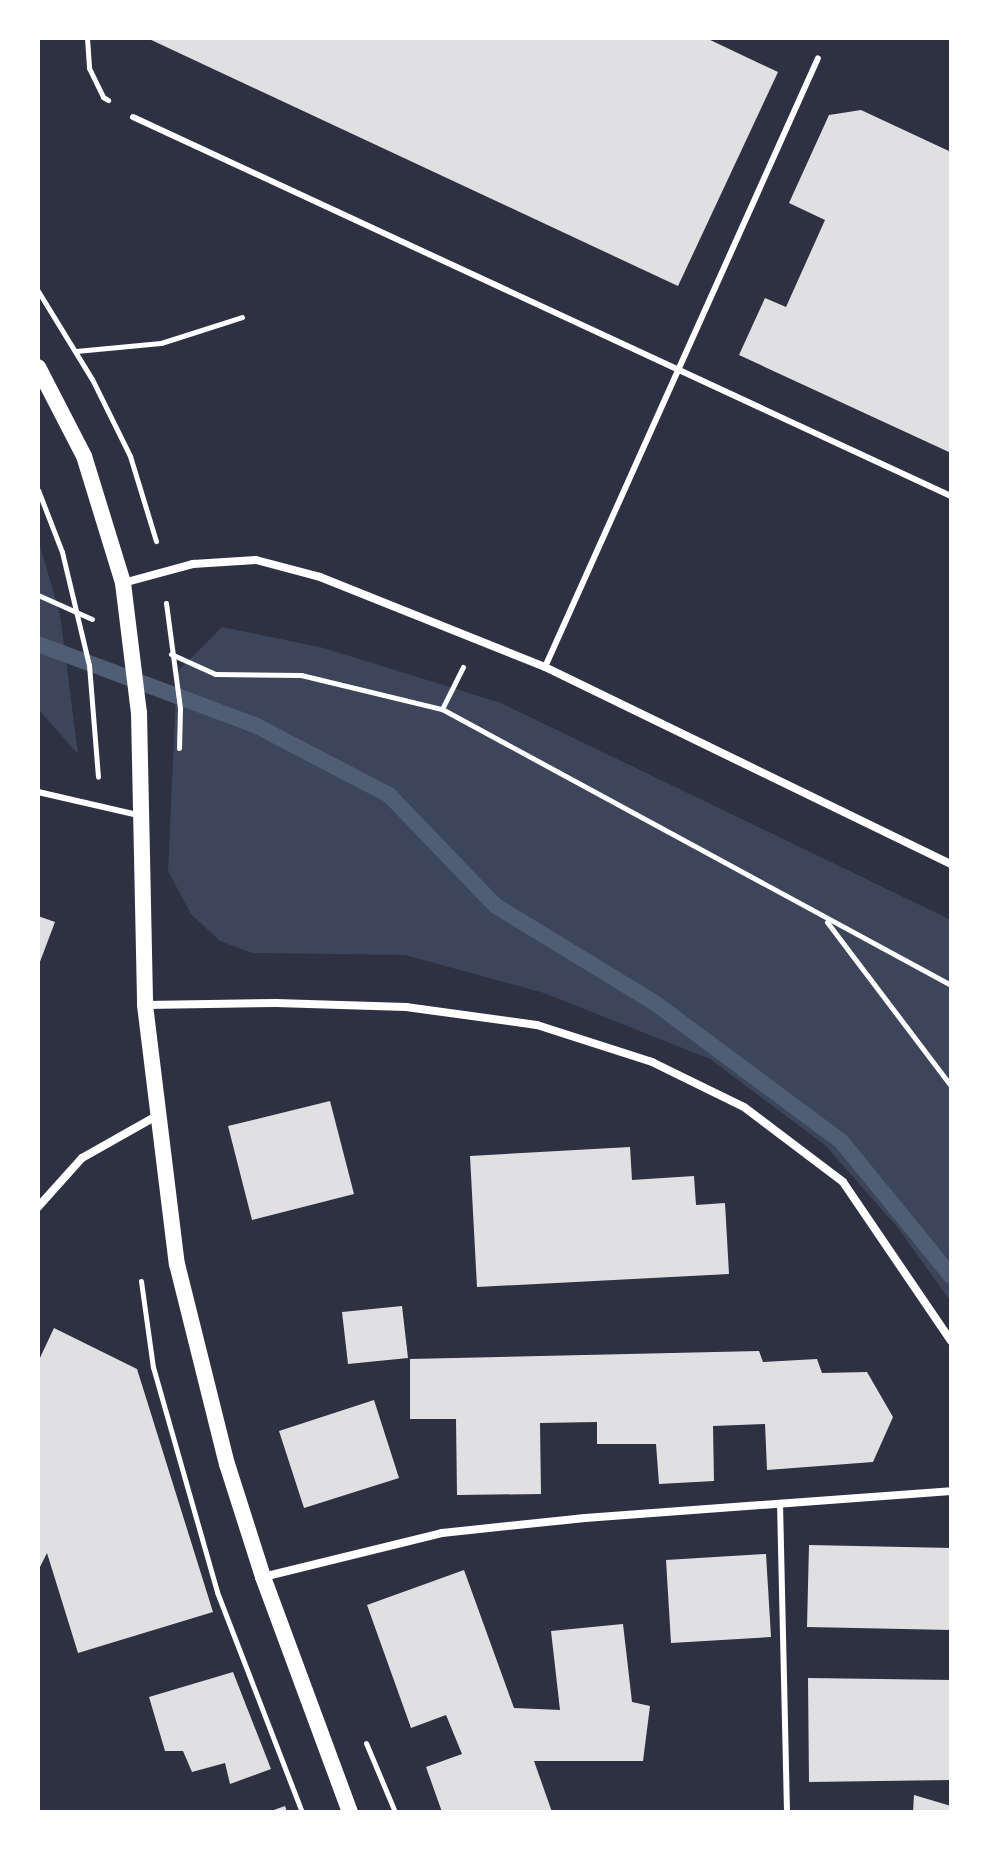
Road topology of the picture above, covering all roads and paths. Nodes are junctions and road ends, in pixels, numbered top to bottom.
1 (87, 38) edge
2 (818, 58) dead end
3 (133, 117) joint
4 (242, 317) dead end
5 (76, 351) dead end
6 (38, 367) edge
7 (678, 370) junction
8 (38, 490) edge
9 (951, 496) edge
10 (123, 583) junction
11 (38, 595) edge
12 (106, 626) dead end
13 (161, 650) dead end
14 (545, 667) junction
15 (97, 765) dead end
16 (38, 792) edge
17 (142, 816) junction
18 (951, 864) edge
19 (824, 918) junction
20 (951, 985) edge
21 (145, 1005) junction
22 (951, 1086) edge
23 (160, 1114) junction
24 (38, 1207) edge
25 (951, 1341) edge
26 (951, 1491) edge
27 (780, 1503) junction
28 (263, 1577) junction
29 (365, 1741) dead end
30 (350, 1812) edge
31 (395, 1812) edge
32 (787, 1812) edge

1 - 3 path
2 - 7 lane
3 - 7 lane
4 - 5 path
6 - 10 main road
7 - 9 lane
7 - 14 lane
8 - 15 path
10 - 14 street
10 - 17 main road
11 - 12 path
13 - 19 path
14 - 18 street
16 - 17 lane
17 - 21 main road
19 - 20 path
19 - 22 path
21 - 23 main road
21 - 25 street
23 - 24 street
23 - 28 main road
26 - 27 street
27 - 28 street
27 - 32 lane
28 - 30 main road
29 - 31 path

